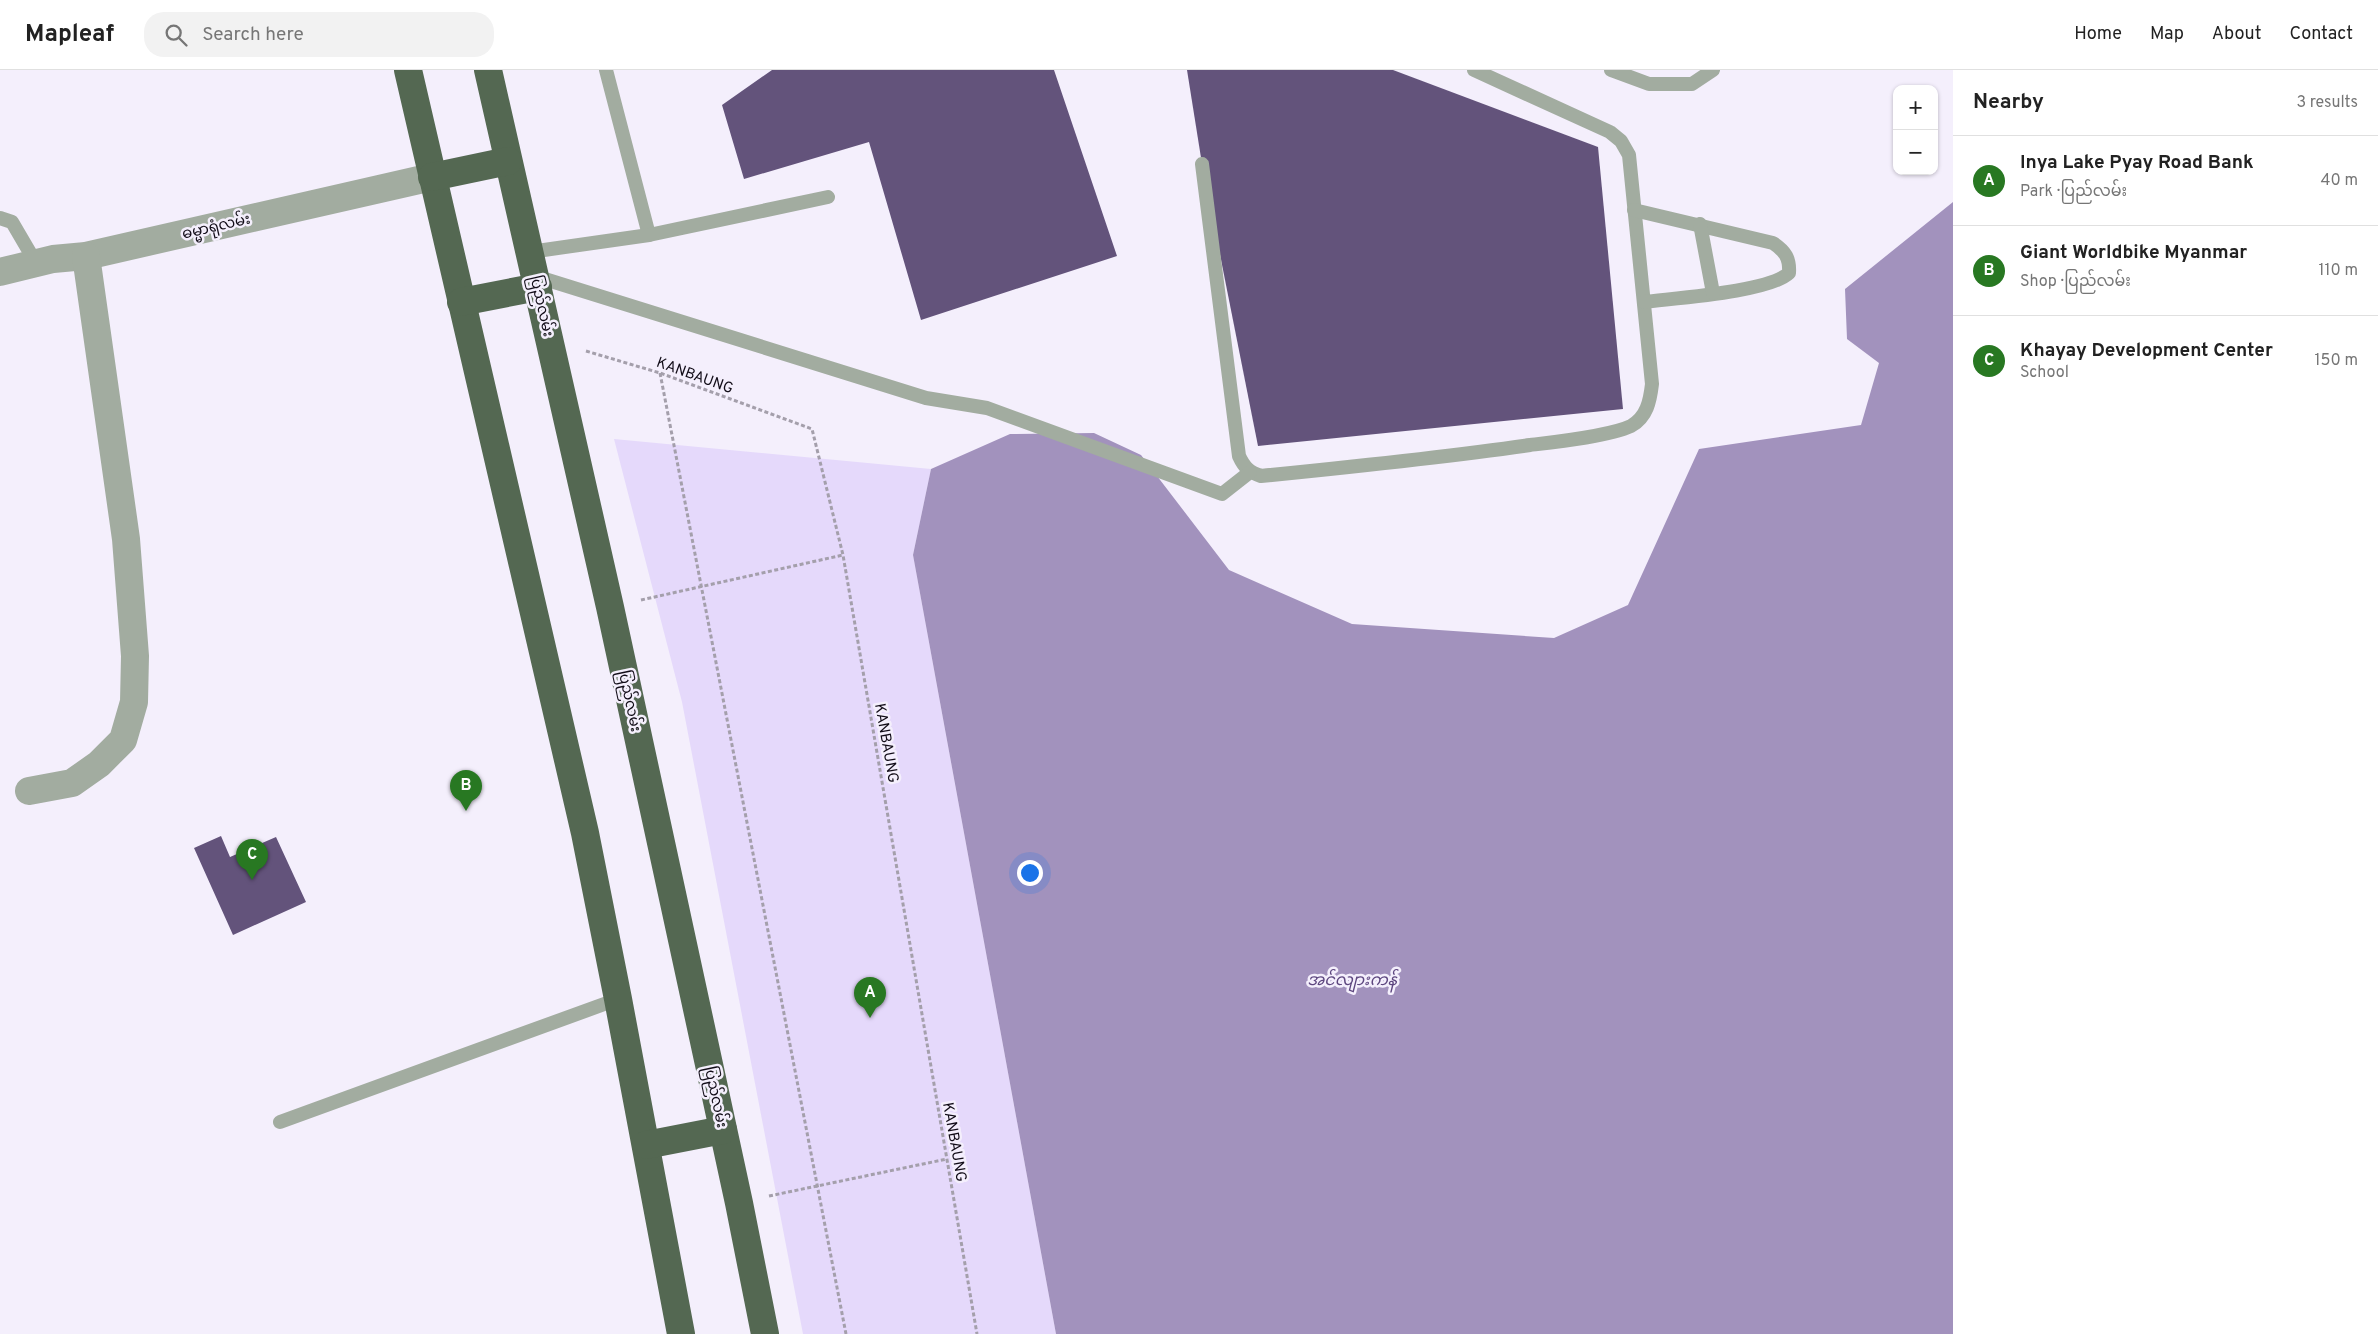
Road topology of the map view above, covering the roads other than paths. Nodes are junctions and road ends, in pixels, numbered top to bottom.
1 (408, 70) edge
2 (488, 70) edge
3 (606, 70) edge
4 (1474, 70) edge
5 (1611, 70) edge
6 (1713, 70) edge
7 (508, 161) junction
8 (1202, 164) dead end
9 (432, 177) junction
10 (828, 197) dead end
11 (1634, 210) junction
12 (0, 218) edge
13 (1700, 224) junction
14 (650, 235) junction
15 (86, 256) junction
16 (36, 263) junction
17 (534, 271) junction
18 (0, 272) edge
19 (1713, 293) junction
20 (461, 302) junction
21 (1644, 302) junction
22 (1250, 472) junction
23 (29, 792) dead end
24 (618, 999) junction
25 (280, 1122) dead end
26 (723, 1130) junction
27 (646, 1145) junction
28 (682, 1334) edge
29 (765, 1334) edge

1 - 9 highway
2 - 7 highway, ပြည်လမ်း
3 - 14 lane
4 - 11 lane
5 - 6 lane
7 - 9 highway
7 - 17 highway, ပြည်လမ်း
8 - 22 lane
9 - 15 street, ဓမ္မာရုံလမ်း
9 - 20 highway
10 - 14 lane
11 - 13 lane
11 - 21 lane
12 - 16 lane
13 - 19 lane
13 - 19 lane
14 - 17 lane
15 - 16 street, ဓမ္မာရုံလမ်း
15 - 23 street
16 - 18 street, ဓမ္မာရုံလမ်း
17 - 20 highway
17 - 22 lane
17 - 26 highway, ပြည်လမ်း
19 - 21 lane
20 - 24 highway
21 - 22 lane
24 - 25 lane
24 - 27 highway
26 - 27 highway
26 - 29 highway, ပြည်လမ်း
27 - 28 highway

